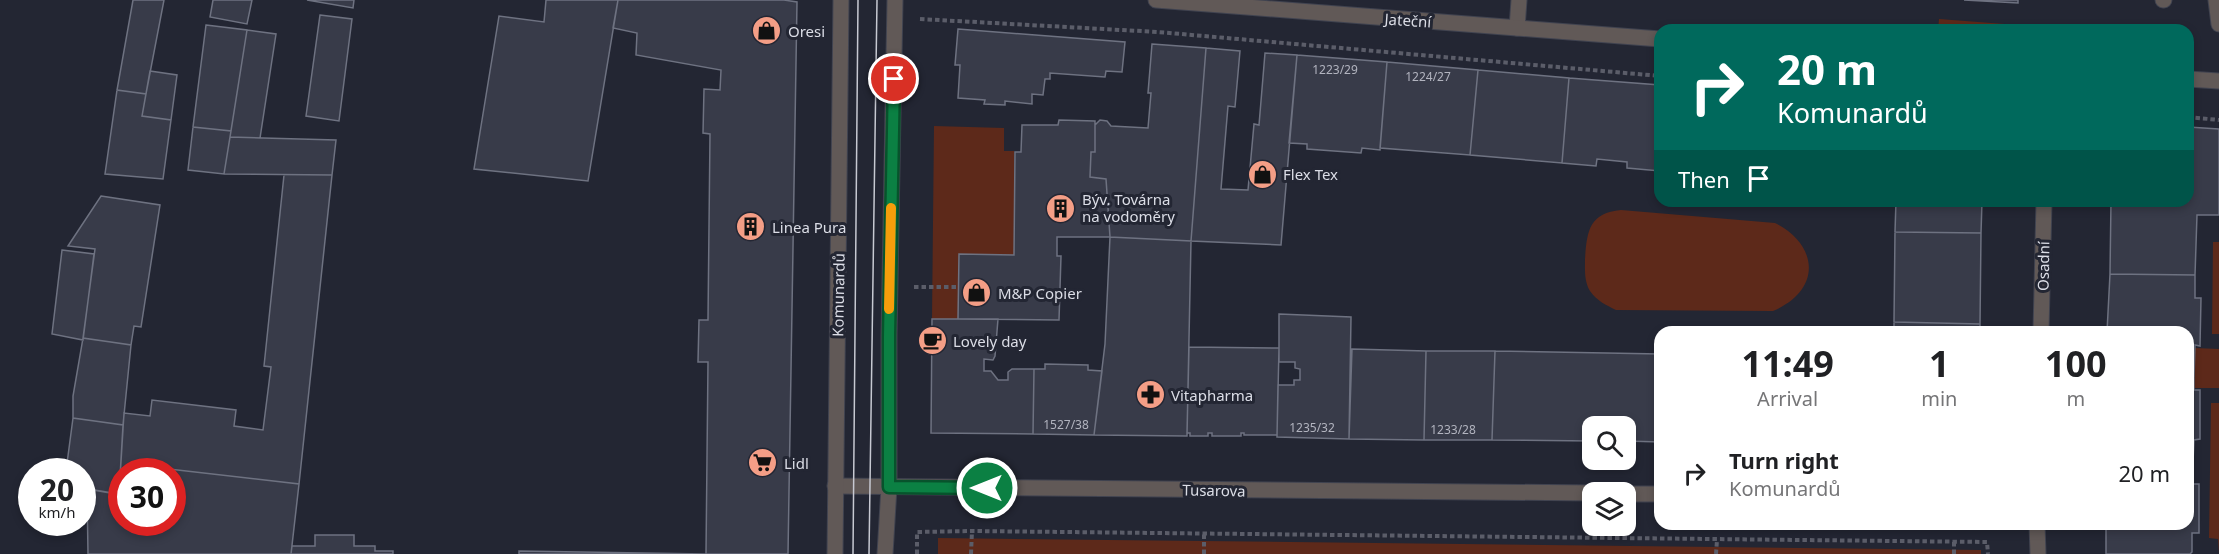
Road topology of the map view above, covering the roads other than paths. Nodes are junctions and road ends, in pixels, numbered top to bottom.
1 (841, 0) edge
2 (895, 0) edge
3 (1156, 0) edge
4 (1519, 0) edge
5 (2216, 0) edge
6 (2219, 24) edge
7 (1517, 28) junction
8 (1654, 39) edge
9 (2194, 79) edge
10 (2219, 81) edge
11 (2044, 207) edge
12 (2041, 326) edge
13 (835, 486) junction
14 (889, 487) junction
15 (1582, 494) edge
16 (1636, 494) edge
17 (1654, 494) edge
18 (2037, 530) edge
19 (835, 554) edge
20 (885, 554) edge
21 (2038, 554) edge

1 - 13 street, Komunardů
2 - 14 street
3 - 7 street, Jateční
4 - 7 street
5 - 6 street
7 - 8 street, Jateční
9 - 10 street
11 - 12 street, Osadní
13 - 14 street, Tusarova
13 - 19 street, Komunardů
14 - 15 street, Tusarova
14 - 20 street
16 - 17 street
18 - 21 street

